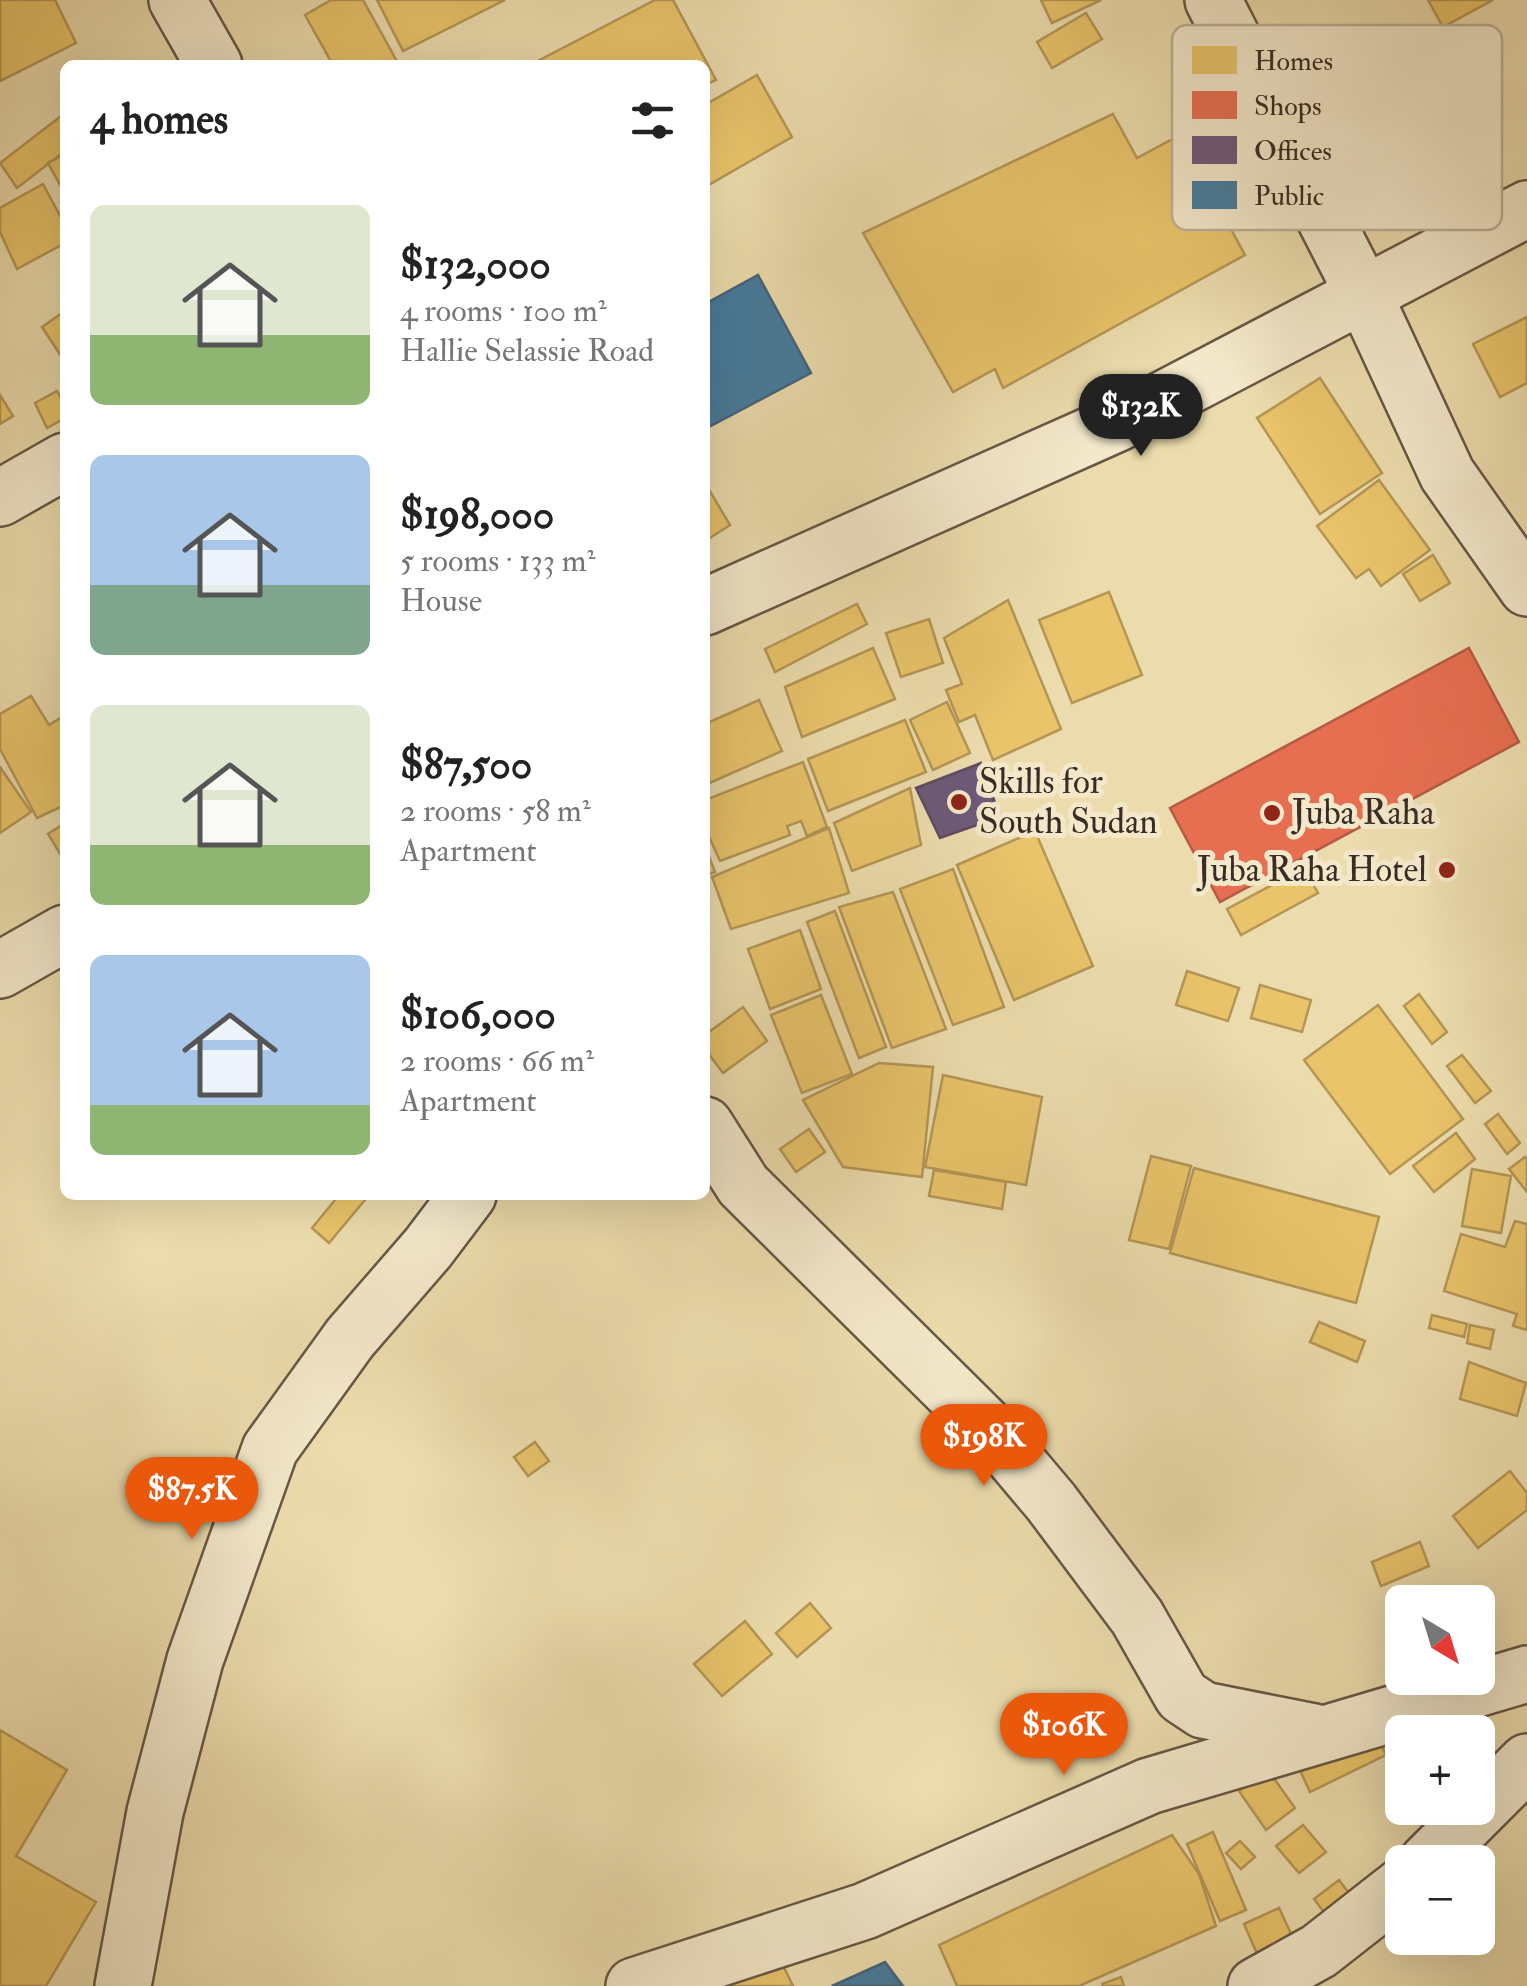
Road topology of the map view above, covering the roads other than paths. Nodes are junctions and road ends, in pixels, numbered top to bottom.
1 (177, 0) edge
2 (1213, 0) edge
3 (1226, 25) edge
4 (211, 60) edge
5 (1527, 209) edge
6 (1502, 222) edge
7 (1331, 230) edge
8 (1487, 230) edge
9 (1364, 295) junction
10 (60, 464) edge
11 (0, 498) edge
12 (1527, 588) edge
13 (710, 605) edge
14 (60, 937) edge
15 (0, 970) edge
16 (710, 1132) edge
17 (464, 1200) edge
18 (1527, 1674) edge
19 (1324, 1734) junction
20 (1527, 1762) edge
21 (1443, 1845) edge
22 (1385, 1899) edge
23 (123, 1986) edge
24 (634, 1986) edge
25 (1256, 1986) edge

1 - 4 street
2 - 3 street
5 - 6 street
7 - 9 street
8 - 9 street
9 - 12 street
9 - 13 street
10 - 11 street
14 - 15 street
16 - 19 street
17 - 23 street
18 - 19 street
19 - 24 street
20 - 21 street
22 - 25 street

